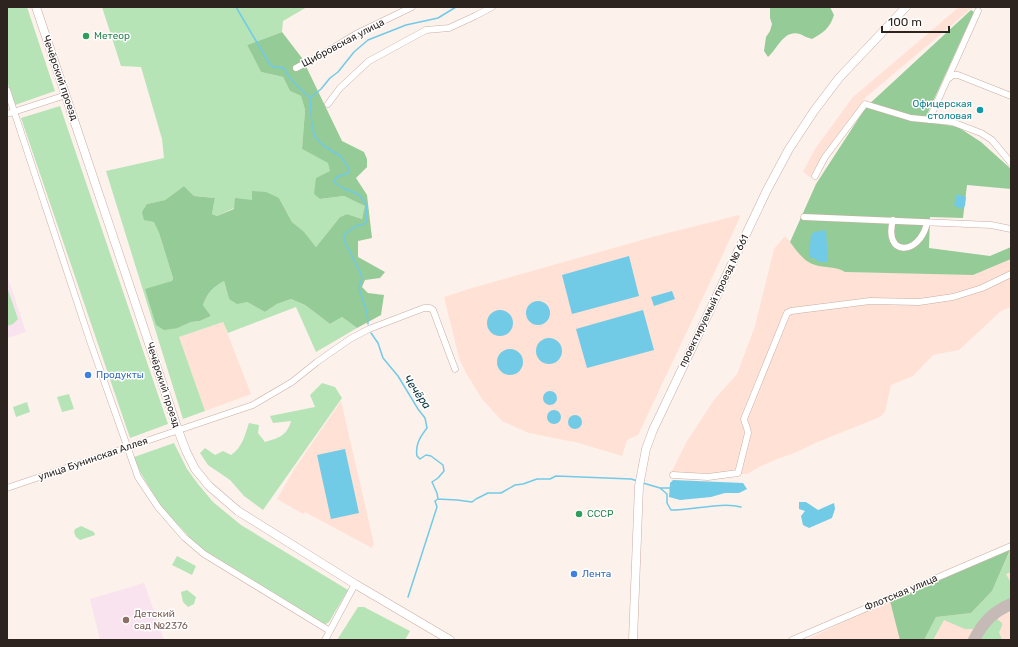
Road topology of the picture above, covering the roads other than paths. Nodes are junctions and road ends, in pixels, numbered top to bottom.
1 (36, 7) edge
2 (412, 7) edge
3 (492, 7) edge
4 (906, 7) edge
5 (978, 11) dead end
6 (296, 68) dead end
7 (948, 79) junction
8 (7, 90) edge
9 (66, 95) junction
10 (1011, 96) edge
11 (328, 104) dead end
12 (14, 111) junction
13 (7, 114) edge
14 (929, 120) junction
15 (1011, 163) edge
16 (815, 176) dead end
17 (804, 217) dead end
18 (893, 220) junction
19 (927, 223) junction
20 (1011, 229) edge
21 (1011, 274) edge
22 (454, 369) dead end
23 (178, 430) junction
24 (127, 448) junction
25 (673, 475) dead end
26 (7, 488) edge
27 (1011, 546) edge
28 (355, 584) junction
29 (330, 631) junction
30 (325, 640) edge
31 (450, 640) edge
32 (634, 640) edge
33 (792, 640) edge

1 - 9 main road, Чечёрский проезд
2 - 6 street, Щибровская улица
3 - 11 street
4 - 32 main road, проектируемый проезд № 661
5 - 7 street
7 - 10 street
7 - 14 street
8 - 12 street
9 - 12 street
9 - 23 main road, Чечёрский проезд
12 - 13 street
12 - 24 street
14 - 15 street
14 - 16 street
17 - 18 street
18 - 19 street
18 - 19 street
19 - 20 street
21 - 25 street
22 - 23 street, улица Бунинская Аллея
23 - 24 street, улица Бунинская Аллея
23 - 28 main road, Чечёрский проезд
24 - 26 street, улица Бунинская Аллея
24 - 29 street
27 - 33 street, Флотская улица
28 - 29 street
28 - 31 main road, Чечёрский проезд
29 - 30 street

